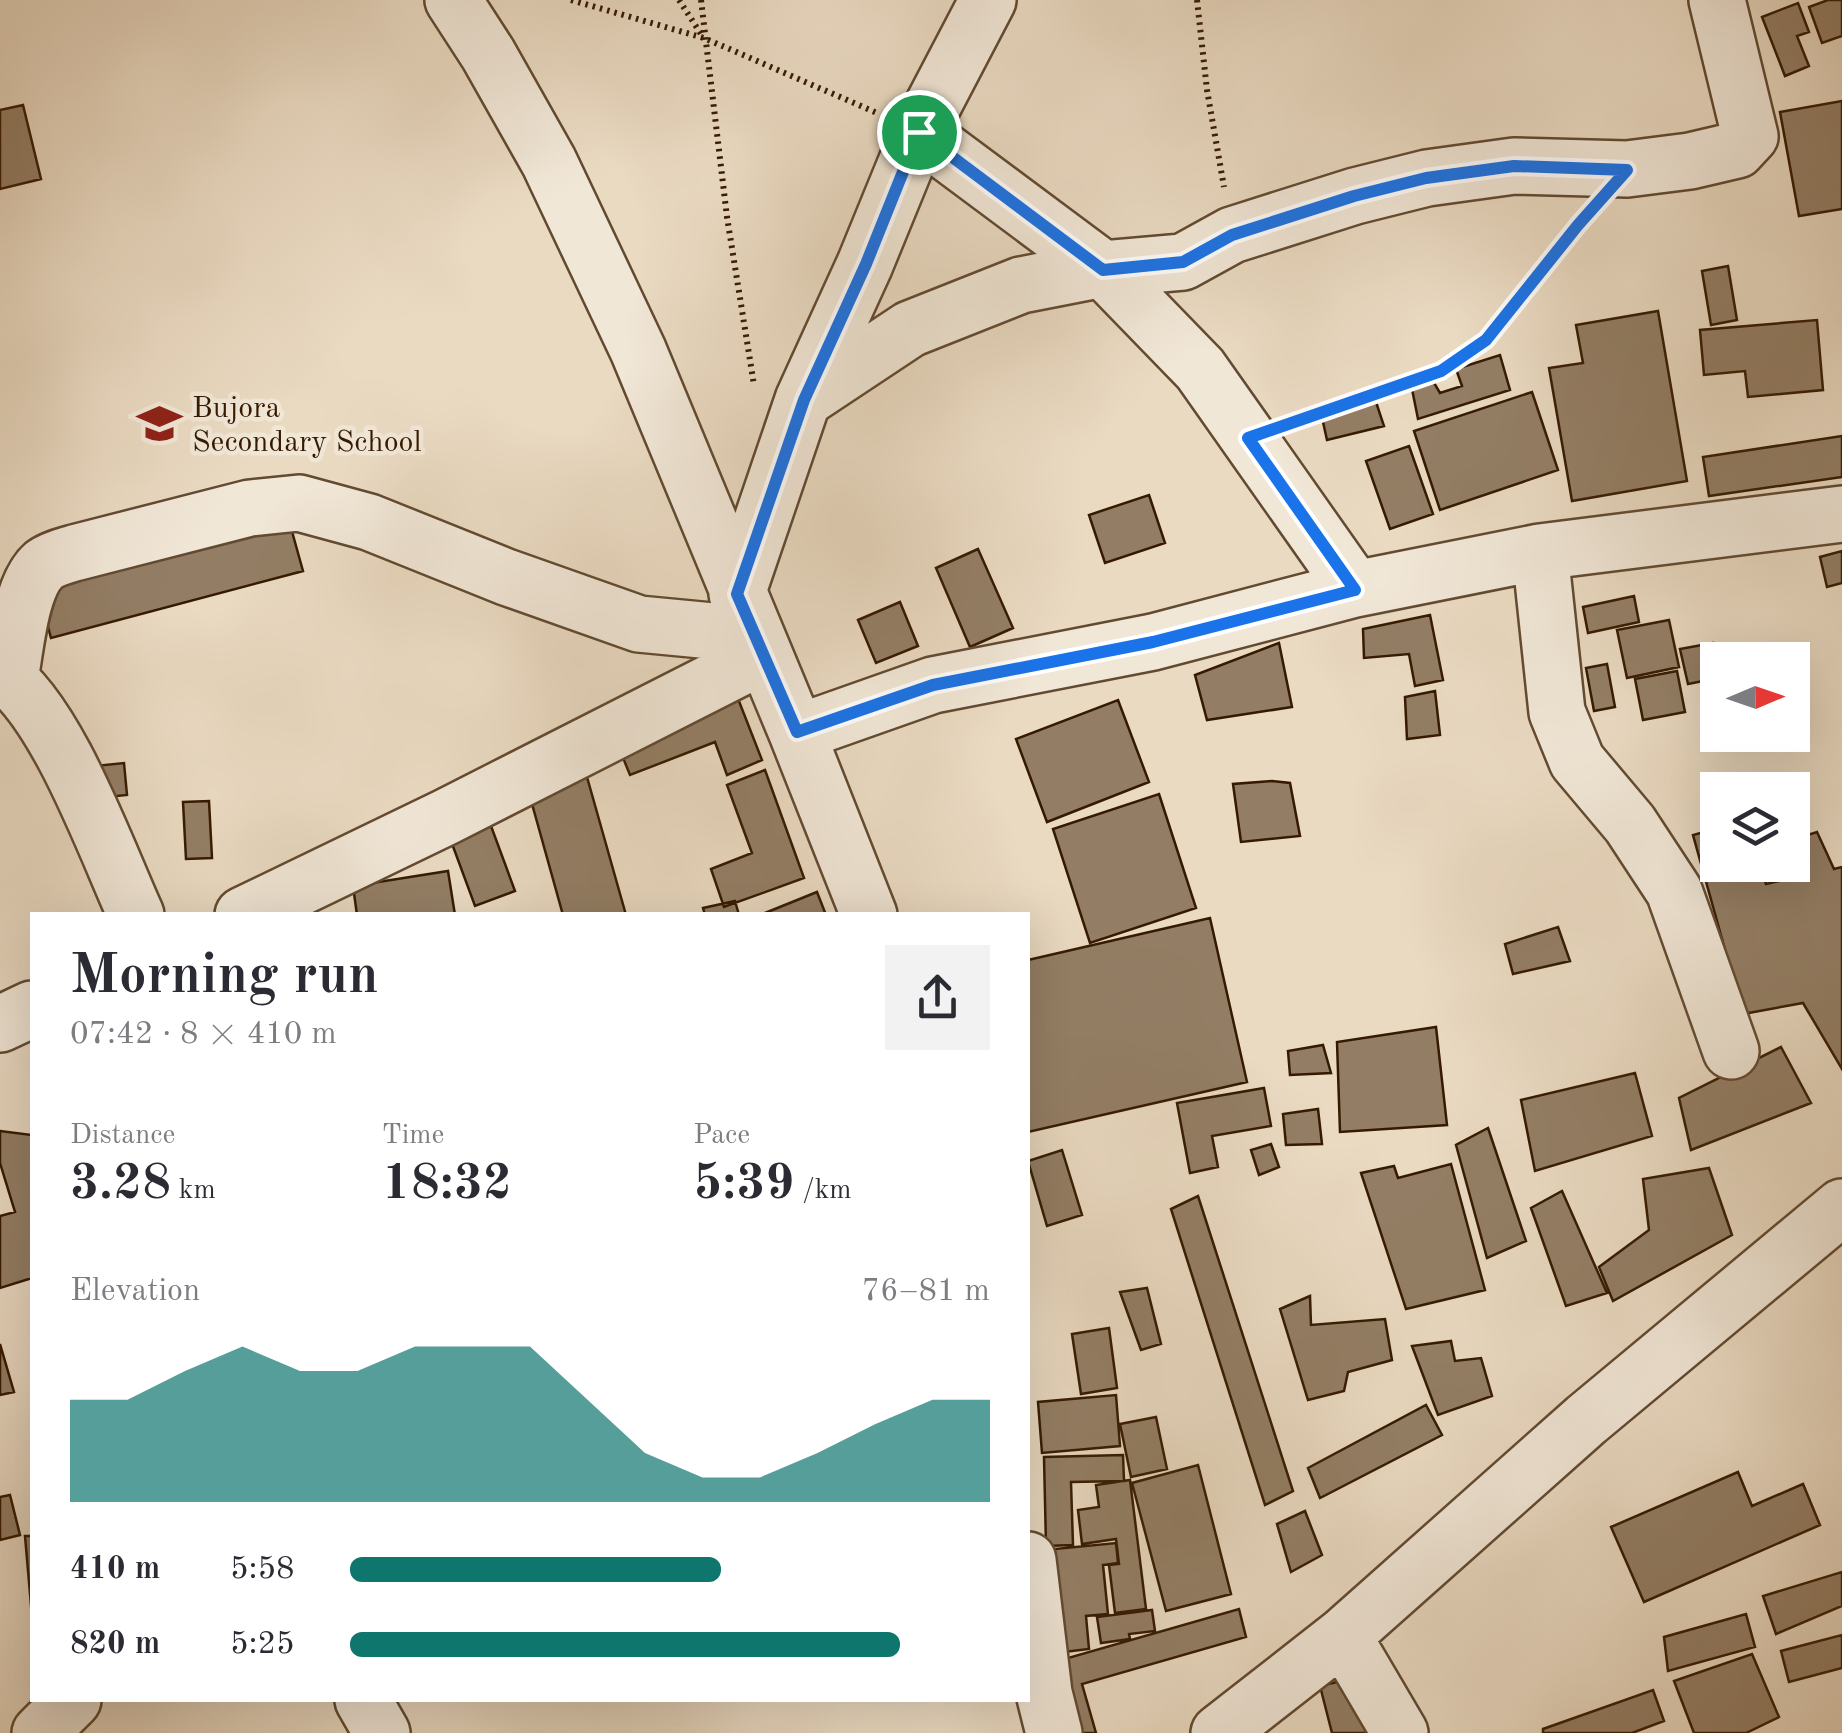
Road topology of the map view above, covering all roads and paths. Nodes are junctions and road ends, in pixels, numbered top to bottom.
1 (453, 0) edge
2 (570, 0) edge
3 (679, 0) edge
4 (702, 0) edge
5 (988, 0) edge
6 (1197, 0) edge
7 (1717, 0) edge
8 (704, 38) junction
9 (919, 132) junction
10 (1627, 170) junction
11 (1232, 235) junction
12 (1103, 270) junction
13 (779, 395) junction
14 (1248, 438) junction
15 (1842, 514) edge
16 (1540, 552) junction
17 (1355, 590) junction
18 (751, 629) junction
19 (5, 676) edge
20 (797, 732) junction
21 (135, 912) edge
22 (249, 912) edge
23 (868, 912) edge
24 (30, 1010) edge
25 (0, 1024) edge
26 (1731, 1051) dead end
27 (1842, 1207) edge
28 (1030, 1577) edge
29 (1343, 1636) junction
30 (71, 1702) edge
31 (364, 1702) edge
32 (40, 1733) edge
33 (382, 1733) edge
34 (1054, 1733) edge
35 (1218, 1733) edge
36 (1400, 1733) edge

1 - 18 street
2 - 8 path
3 - 8 path
4 - 8 path
5 - 9 street
6 - 11 path
7 - 10 street
8 - 9 path
8 - 13 path
9 - 12 street
9 - 13 street
10 - 11 street
10 - 14 path
11 - 12 street
12 - 13 street
12 - 14 street
13 - 18 street
14 - 17 street
15 - 16 street
16 - 17 street
16 - 26 street
17 - 20 street
18 - 19 street
18 - 20 street
18 - 22 street
19 - 21 street
20 - 23 street
24 - 25 street
27 - 29 street
28 - 34 street
29 - 35 street
29 - 36 street
30 - 32 street
31 - 33 street

